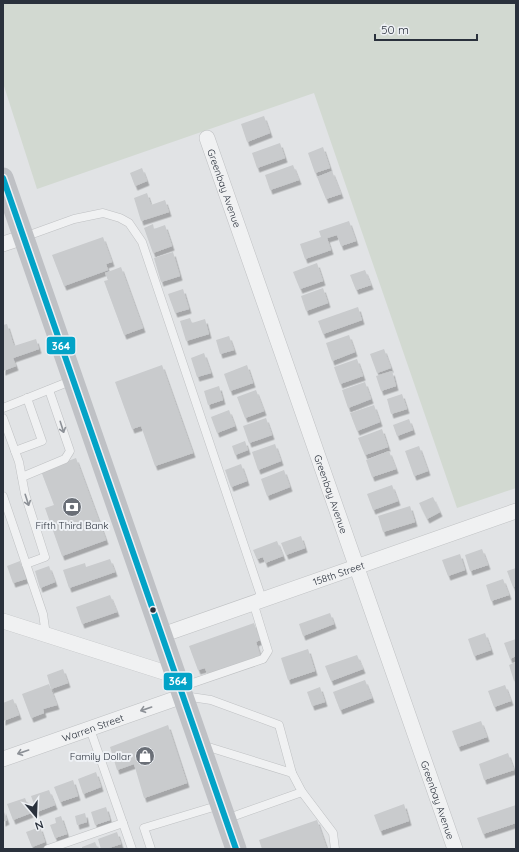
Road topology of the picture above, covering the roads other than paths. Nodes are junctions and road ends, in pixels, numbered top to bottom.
1 (207, 138) dead end
2 (3, 178) edge
3 (24, 237) junction
4 (3, 244) edge
5 (73, 380) junction
6 (49, 390) junction
7 (27, 398) junction
8 (3, 408) edge
9 (3, 418) edge
10 (16, 451) junction
11 (22, 477) junction
12 (3, 496) edge
13 (516, 511) edge
14 (26, 564) junction
15 (357, 566) junction
16 (258, 601) junction
17 (3, 621) edge
18 (46, 635) junction
19 (162, 635) junction
20 (180, 686) junction
21 (90, 729) junction
22 (200, 744) junction
23 (3, 759) edge
24 (292, 773) junction
25 (302, 792) junction
26 (223, 812) junction
27 (123, 823) junction
28 (48, 849) edge
29 (132, 849) edge
30 (151, 849) edge
31 (236, 849) edge
32 (335, 849) edge
33 (455, 849) edge

1 - 15 street, Greenbay Avenue
2 - 3 main road
3 - 4 street
3 - 5 main road
3 - 16 lane
5 - 6 lane
5 - 19 main road
6 - 7 lane
6 -> 11 lane
7 - 8 lane
7 - 10 lane
9 - 10 lane
10 - 11 lane
11 -> 14 lane
12 - 14 lane
13 - 15 street, 158th Street
14 - 18 lane
15 - 16 street, 158th Street
15 - 33 street, Greenbay Avenue
16 - 19 street, 158th Street
16 - 20 lane
17 - 18 street
18 - 20 street
19 - 20 main road
20 -> 21 street, Warren Street
20 - 22 main road
20 - 24 lane
21 -> 23 street, Warren Street
21 - 27 lane
22 - 24 lane
22 - 26 main road
24 - 25 lane
25 - 26 lane
25 - 32 lane
26 - 30 lane
26 - 31 main road
27 - 28 lane
27 - 29 lane

